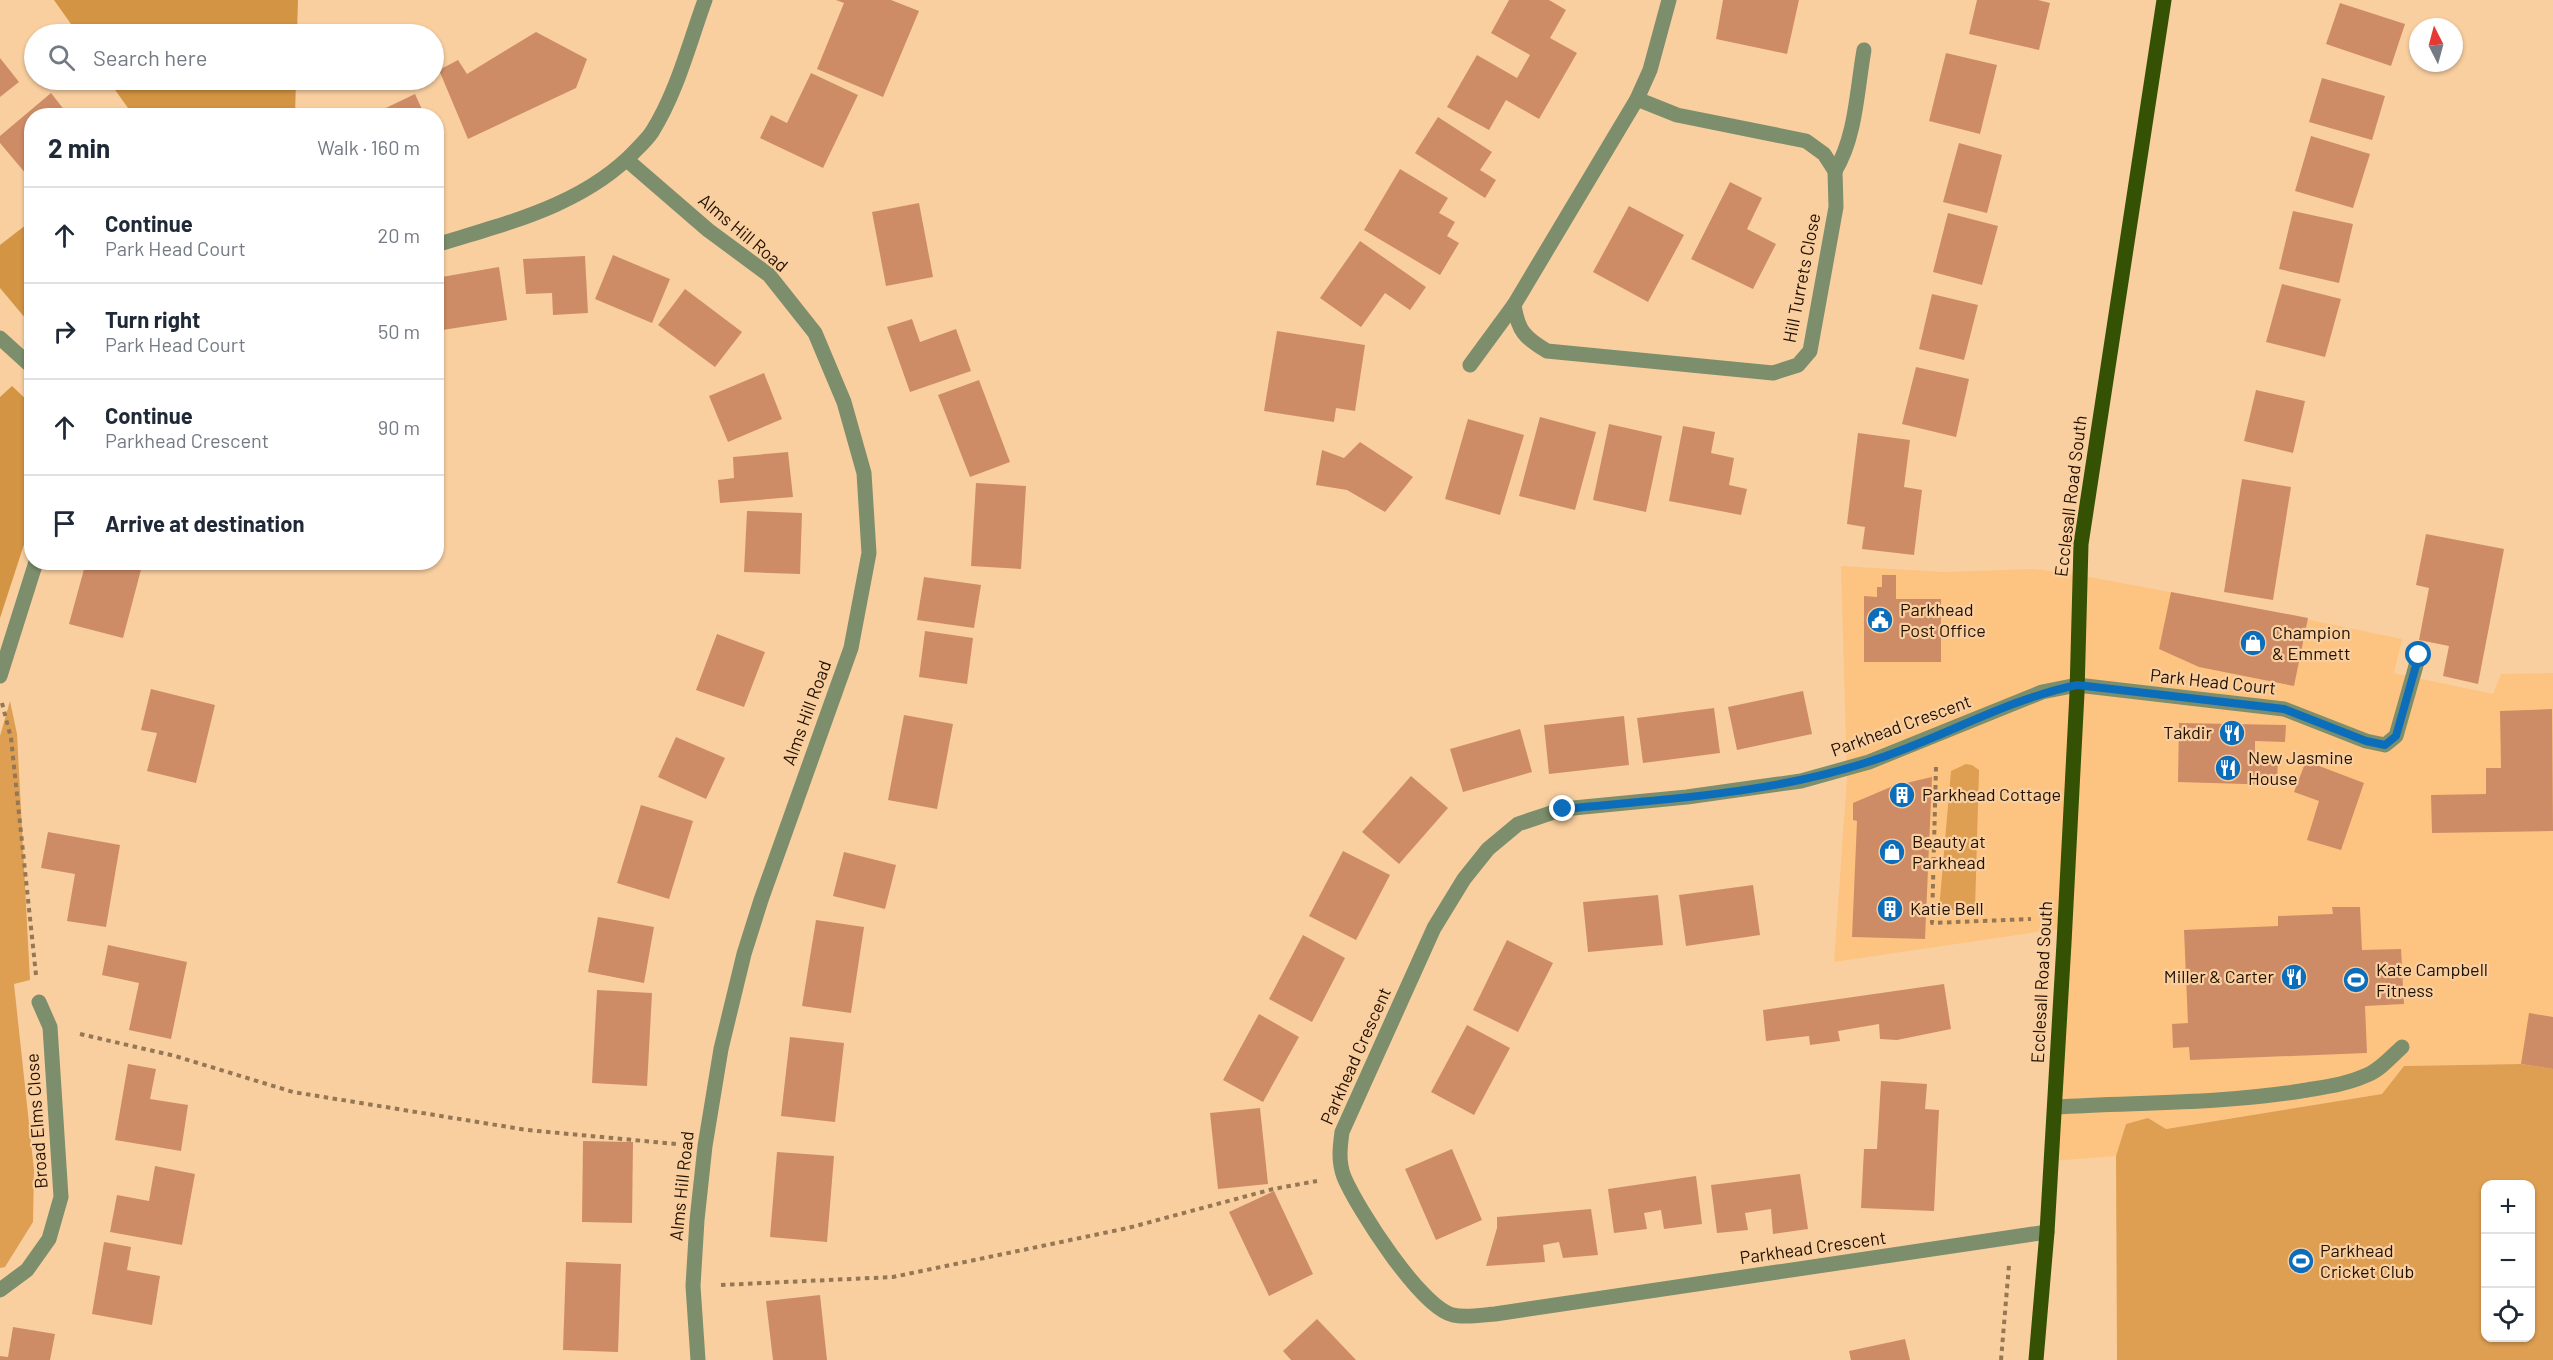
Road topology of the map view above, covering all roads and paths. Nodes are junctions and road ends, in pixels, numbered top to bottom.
1 (705, 0) edge
2 (1669, 0) edge
3 (2164, 0) edge
4 (1864, 50) dead end
5 (1637, 99) junction
6 (627, 160) junction
7 (1835, 171) junction
8 (444, 242) edge
9 (1514, 305) junction
10 (0, 338) edge
11 (24, 360) edge
12 (1470, 365) dead end
13 (33, 570) edge
14 (2419, 655) dead end
15 (0, 676) edge
16 (2077, 685) junction
17 (0, 697) edge
18 (1936, 735) junction
19 (2031, 919) dead end
20 (39, 1002) joint
21 (50, 1027) junction
22 (2402, 1047) dead end
23 (2055, 1107) junction
24 (705, 1146) junction
25 (1344, 1176) junction
26 (2047, 1232) junction
27 (2009, 1262) dead end
28 (693, 1286) junction
29 (0, 1290) edge
30 (698, 1360) edge
31 (2001, 1360) edge
32 (2036, 1360) edge

1 - 6 street
2 - 5 street
3 - 16 main road, Ecclesall Road South
4 - 7 street
5 - 7 street
5 - 9 street
6 - 8 street
6 - 24 street, Alms Hill Road
7 - 9 street, Hill Turrets Close
9 - 12 street
10 - 11 street
13 - 15 street
14 - 16 street, Park Head Court
16 - 18 street, Parkhead Crescent
16 - 23 main road, Ecclesall Road South
17 - 20 path
18 - 19 path
18 - 25 street, Parkhead Crescent
20 - 21 street, Broad Elms Close
21 - 24 path
21 - 29 street, Broad Elms Close
22 - 23 street
23 - 26 main road, Ecclesall Road South
24 - 28 street, Alms Hill Road
25 - 26 street, Parkhead Crescent
25 - 28 path
26 - 32 main road, Ecclesall Road South
27 - 31 path
28 - 30 street, Alms Hill Road

